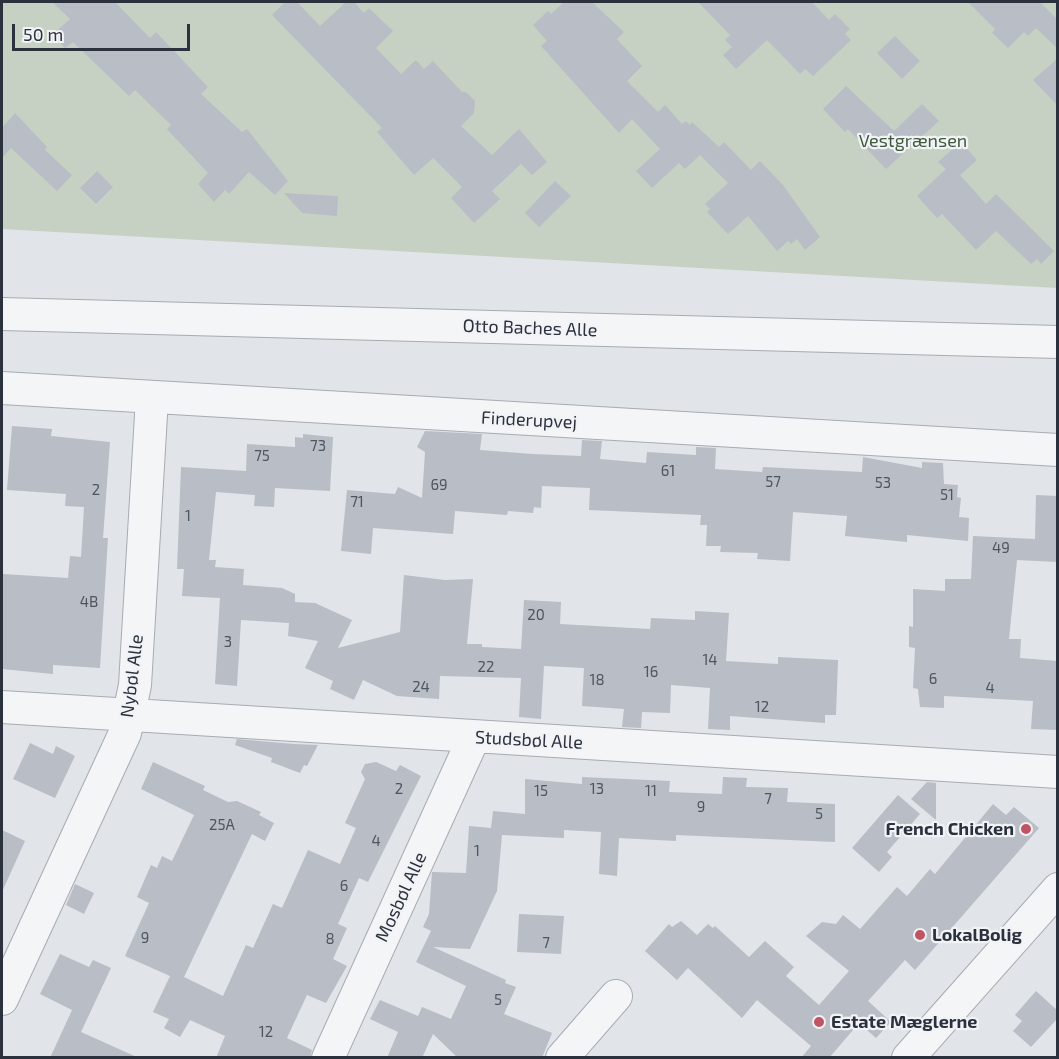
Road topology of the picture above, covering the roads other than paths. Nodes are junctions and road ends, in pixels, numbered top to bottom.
1 (2, 314) edge
2 (1058, 342) edge
3 (2, 388) edge
4 (152, 398) junction
5 (1058, 450) edge
6 (2, 707) edge
7 (128, 717) junction
8 (474, 737) junction
9 (1058, 772) edge
10 (1058, 889) edge
11 (616, 996) dead end
12 (2, 999) edge
13 (328, 1058) edge
14 (562, 1058) edge
15 (908, 1058) edge

1 - 2 street, Otto Baches Alle
3 - 4 street, Finderupvej
4 - 5 street, Finderupvej
4 - 7 street, Nybøl Alle
6 - 7 street, Studsbøl Alle
7 - 8 street, Studsbøl Alle
7 - 12 street, Nybøl Alle
8 - 9 street, Studsbøl Alle
8 - 13 street, Mosbøl Alle
10 - 15 street
11 - 14 street

